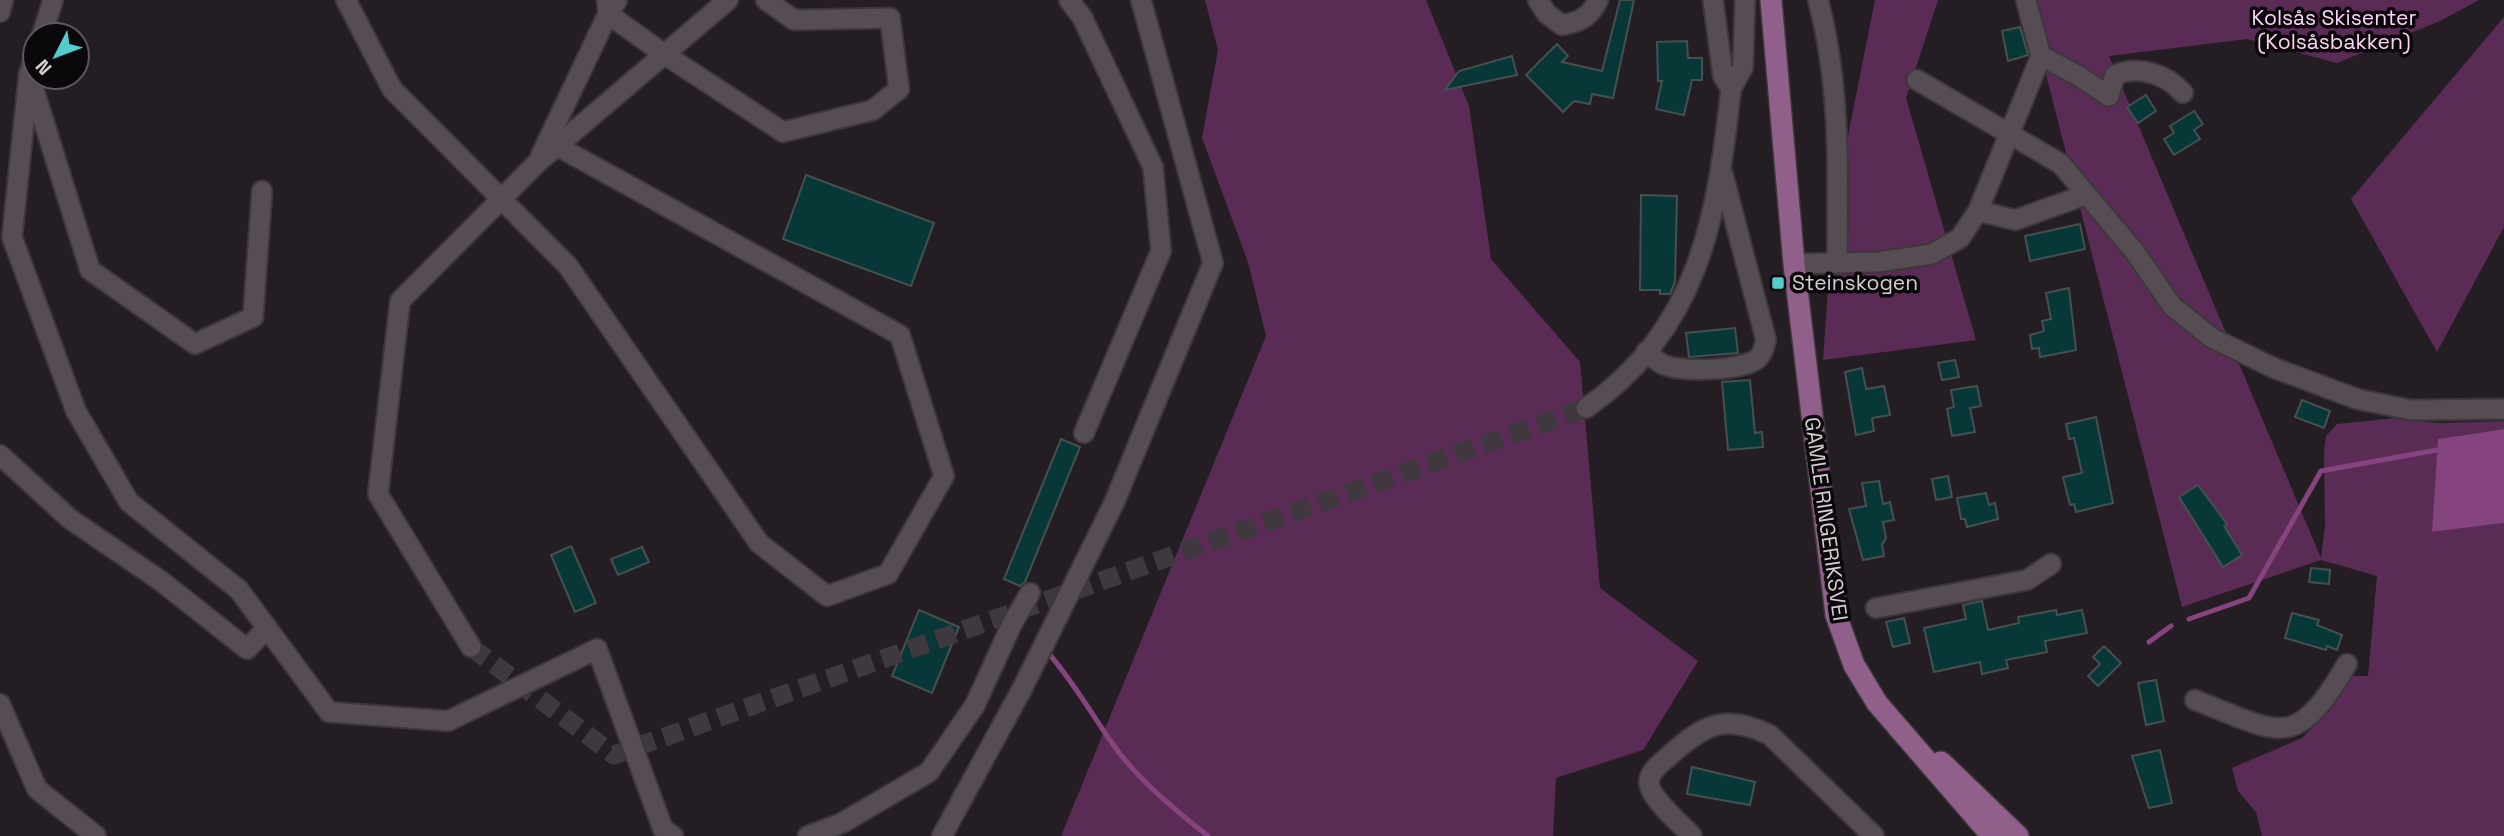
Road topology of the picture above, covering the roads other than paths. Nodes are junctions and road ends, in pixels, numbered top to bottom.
1 (3, 0) edge
2 (53, 0) edge
3 (346, 0) edge
4 (728, 0) edge
5 (766, 0) edge
6 (1069, 0) edge
7 (1140, 0) edge
8 (1538, 0) edge
9 (1598, 0) edge
10 (1713, 0) edge
11 (1745, 0) edge
12 (1771, 0) edge
13 (1818, 0) edge
14 (2026, 0) edge
15 (611, 5) edge
16 (0, 12) edge
17 (46, 21) edge
18 (664, 54) junction
19 (2041, 56) junction
20 (1917, 80) dead end
21 (1731, 89) junction
22 (29, 91) edge
23 (39, 91) edge
24 (2183, 93) dead end
25 (2009, 136) junction
26 (557, 146) junction
27 (538, 162) junction
28 (1722, 171) junction
29 (262, 191) dead end
30 (2085, 195) junction
31 (503, 197) junction
32 (0, 208) edge
33 (1978, 211) junction
34 (12, 237) junction
35 (1837, 263) junction
36 (1794, 264) junction
37 (1646, 352) junction
38 (1586, 408) tunnel mouth
39 (2504, 409) edge
40 (1084, 433) dead end
41 (0, 455) edge
42 (2051, 564) dead end
43 (1030, 593) dead end
44 (1876, 608) dead end
45 (267, 628) junction
46 (471, 647) tunnel mouth
47 (2347, 664) dead end
48 (2195, 699) dead end
49 (0, 704) edge
50 (1921, 750) junction
51 (96, 836) edge
52 (673, 836) edge
53 (808, 836) edge
54 (942, 836) edge
55 (1692, 836) edge
56 (1874, 836) edge
57 (1992, 836) edge
58 (2018, 836) edge

1 - 16 street
2 - 17 street
3 - 31 street
4 - 18 street
5 - 18 street
6 - 40 street
7 - 54 street
8 - 9 street
10 - 21 street
11 - 21 street
12 - 36 main road, GAMLE RINGERIKSVEI
13 - 35 street
14 - 19 street
15 - 18 street
15 - 27 street
18 - 26 street
19 - 24 street
19 - 25 street
20 - 25 street
21 - 28 street
22 - 34 street
23 - 29 street
25 - 30 street
25 - 33 street
26 - 27 street
26 - 31 street
27 - 31 street
28 - 37 street
28 - 37 street
30 - 33 street
30 - 39 street
31 - 46 street
32 - 34 street
33 - 35 street
34 - 45 street
35 - 36 street
36 - 50 main road, GAMLE RINGERIKSVEI
37 - 38 street
41 - 45 street
42 - 44 street
43 - 53 street
45 - 52 street
47 - 48 street
49 - 51 street
50 - 57 main road, GAMLE RINGERIKSVEI
50 - 58 main road, GAMLE RINGERIKSVEI
55 - 56 street

